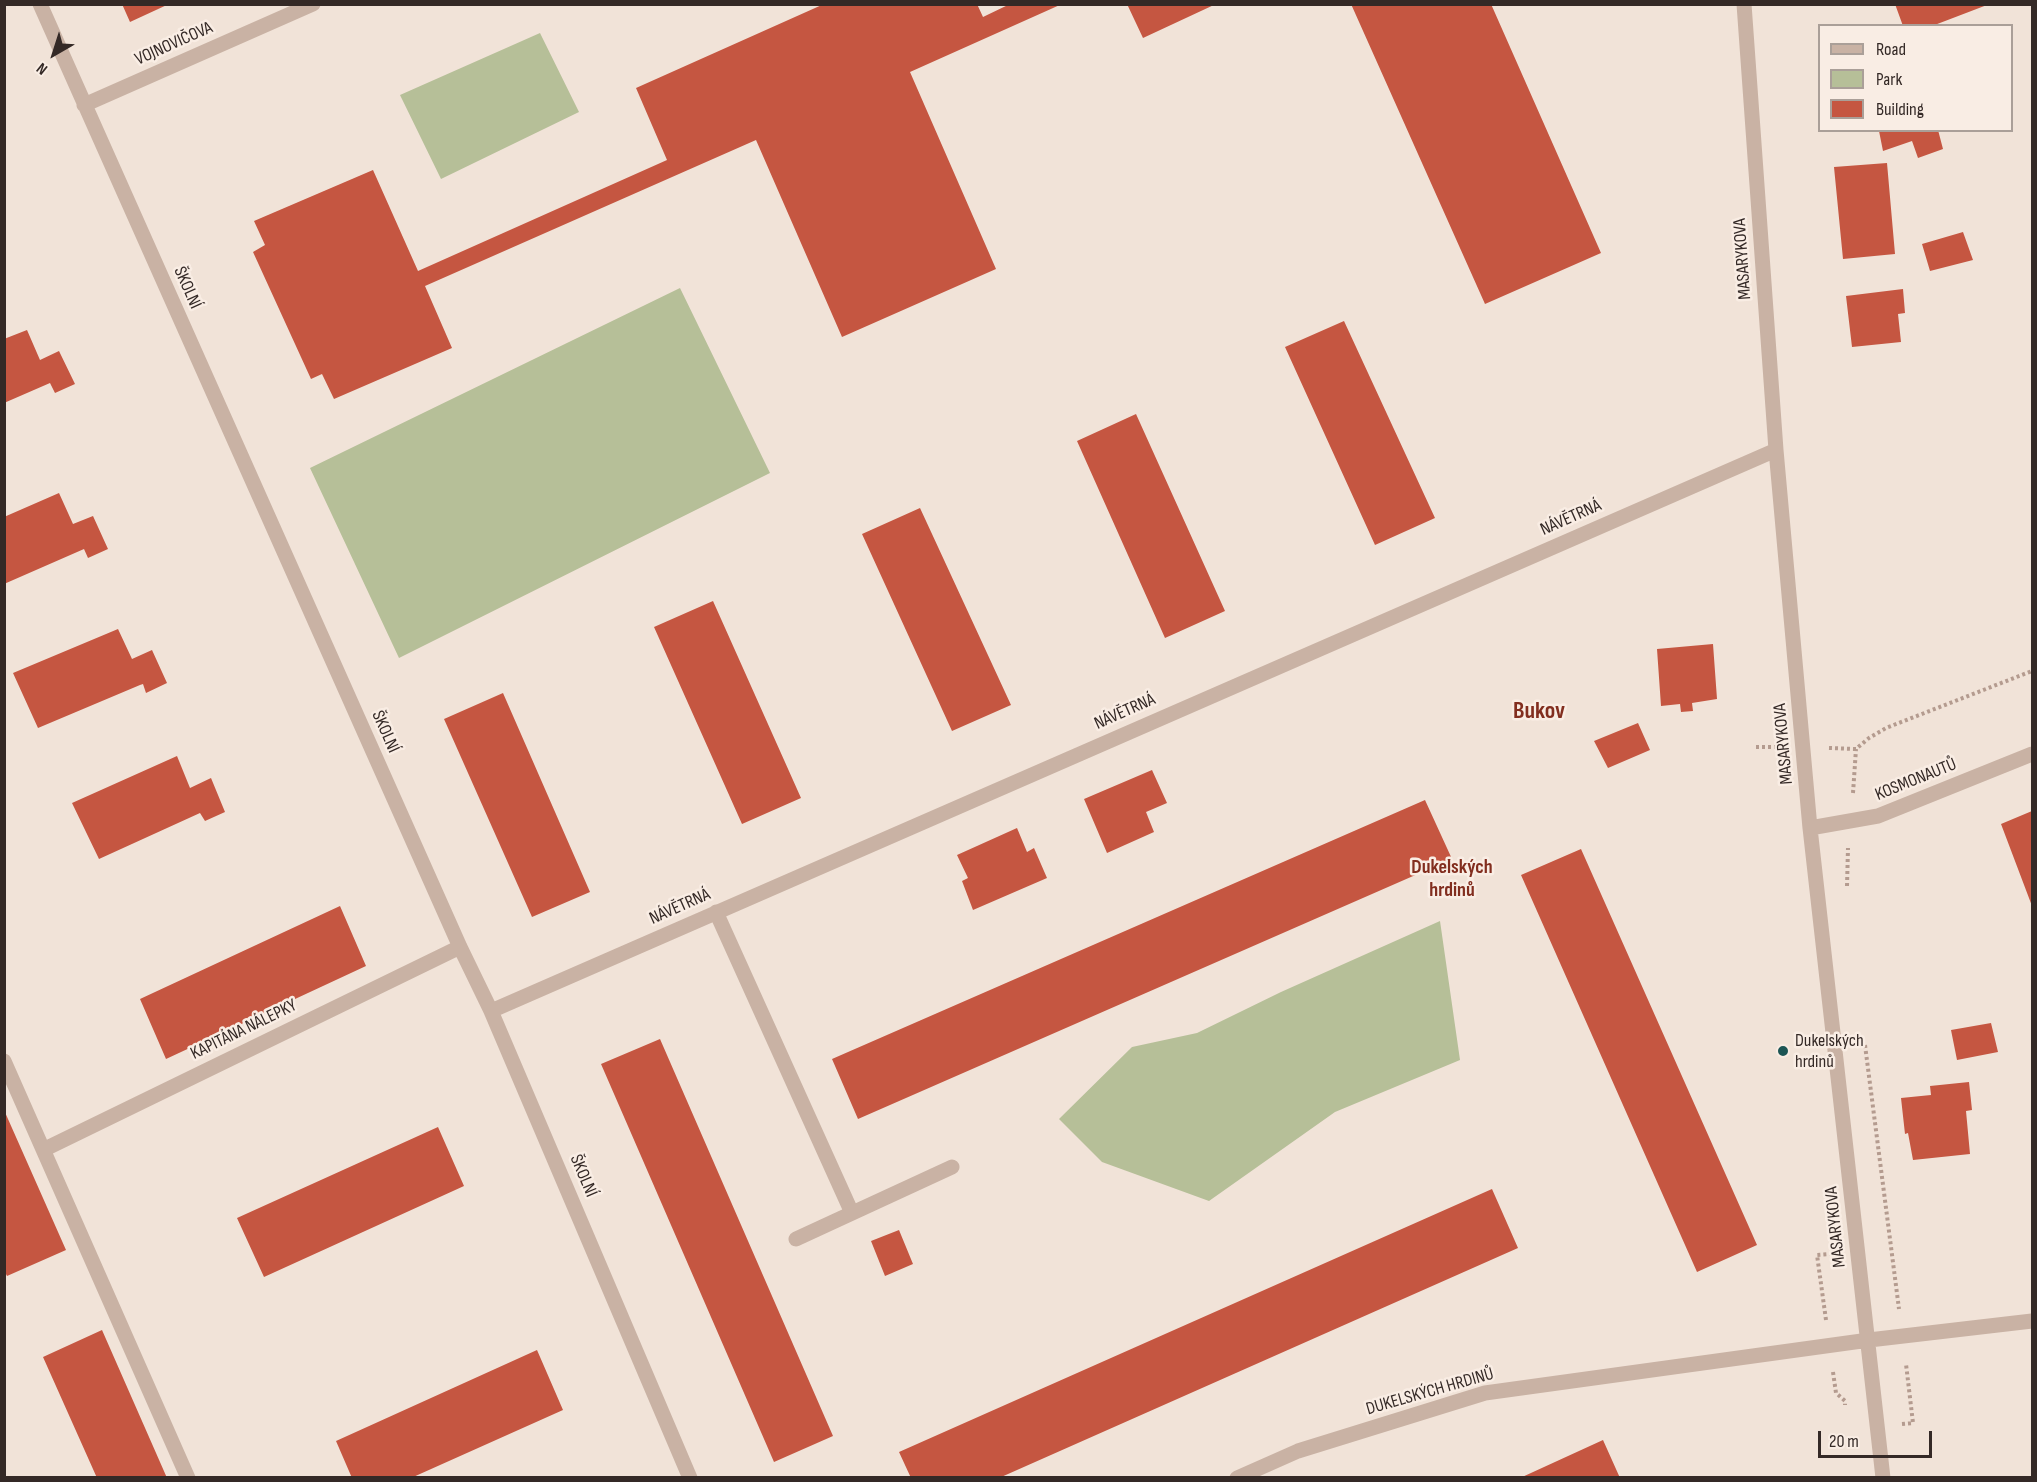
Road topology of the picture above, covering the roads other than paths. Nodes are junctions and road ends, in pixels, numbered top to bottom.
1 (40, 4) edge
2 (313, 4) edge
3 (1744, 4) edge
4 (84, 105) junction
5 (1776, 450) junction
6 (2032, 754) edge
7 (1810, 828) junction
8 (716, 912) junction
9 (460, 947) junction
10 (491, 1011) junction
11 (4, 1061) edge
12 (45, 1149) junction
13 (952, 1167) dead end
14 (852, 1213) junction
15 (796, 1239) dead end
16 (2032, 1322) edge
17 (1869, 1340) junction
18 (188, 1478) edge
19 (690, 1478) edge
20 (1237, 1478) edge
21 (1883, 1478) edge

1 - 4 street, ŠKOLNÍ
2 - 4 street, VOJNOVIČOVA
3 - 5 street, MASARYKOVA
4 - 9 street, ŠKOLNÍ
5 - 7 street, MASARYKOVA
5 - 8 street, NÁVĚTRNÁ
6 - 7 street, KOSMONAUTŮ
7 - 17 street, MASARYKOVA
8 - 10 street, NÁVĚTRNÁ
8 - 14 street
9 - 10 street, ŠKOLNÍ
9 - 12 street, KAPITÁNA NÁLEPKY
10 - 19 street, ŠKOLNÍ
11 - 12 street
12 - 18 street
13 - 14 street
14 - 15 street
16 - 17 street, DUKELSKÝCH HRDINŮ
17 - 20 street, DUKELSKÝCH HRDINŮ
17 - 21 street, MASARYKOVA

